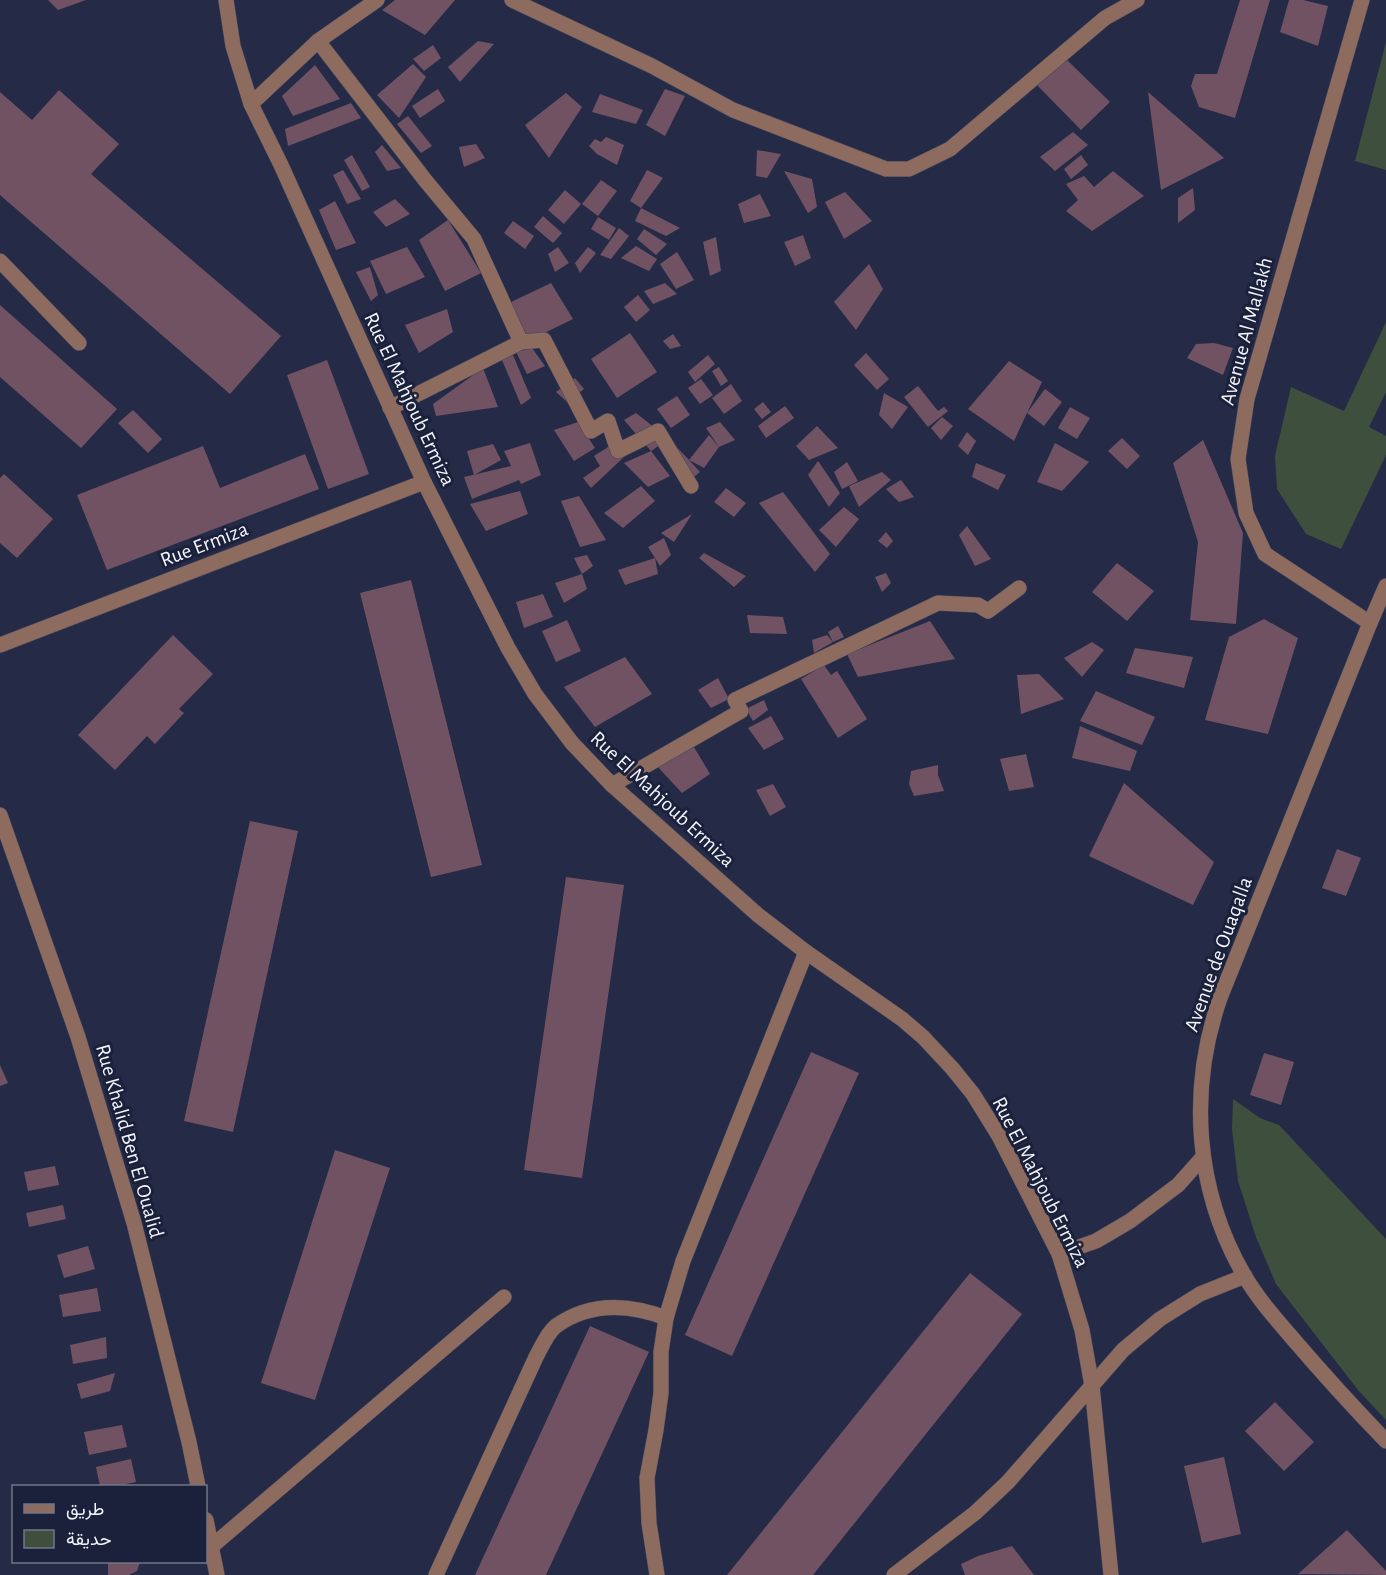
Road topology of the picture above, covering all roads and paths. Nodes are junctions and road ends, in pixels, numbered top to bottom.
1 (226, 0) edge
2 (377, 0) edge
3 (512, 0) edge
4 (1137, 0) edge
5 (1362, 0) edge
6 (318, 41) junction
7 (251, 104) junction
8 (0, 261) edge
9 (521, 342) junction
10 (79, 343) dead end
11 (390, 408) junction
12 (424, 482) junction
13 (691, 486) dead end
14 (1386, 586) edge
15 (1019, 588) dead end
16 (1370, 623) junction
17 (0, 645) edge
18 (612, 785) junction
19 (0, 815) edge
20 (806, 952) junction
21 (1203, 1157) junction
22 (1059, 1254) junction
23 (1245, 1276) junction
24 (504, 1297) dead end
25 (666, 1318) junction
26 (1092, 1386) junction
27 (1386, 1441) edge
28 (198, 1485) edge
29 (207, 1525) edge
30 (211, 1547) junction
31 (217, 1575) edge
32 (436, 1575) edge
33 (657, 1575) edge
34 (894, 1575) edge
35 (1111, 1575) edge

1 - 7 street, Rue El Mahjoub Ermiza
2 - 6 street
3 - 4 street
5 - 16 street, Avenue Al Mallakh
6 - 7 street
6 - 9 street
7 - 11 street, Rue El Mahjoub Ermiza
8 - 10 street
9 - 11 street
9 - 13 street
11 - 12 street, Rue El Mahjoub Ermiza
12 - 17 street, Rue Ermiza
12 - 18 street, Rue El Mahjoub Ermiza
14 - 16 street, Avenue de Ouaqalla
15 - 18 street
16 - 21 street, Avenue de Ouaqalla
18 - 20 street, Rue El Mahjoub Ermiza
19 - 28 street, Rue Khalid Ben El Oualid
20 - 22 street, Rue El Mahjoub Ermiza
20 - 25 street
21 - 22 street
21 - 23 street, Avenue de Ouaqalla
22 - 26 street, Rue El Mahjoub Ermiza
23 - 26 street
23 - 27 street, Avenue de Ouaqalla
24 - 30 street
25 - 32 street
25 - 33 street
26 - 34 street
26 - 35 street, Rue El Mahjoub Ermiza
29 - 30 street
30 - 31 street

